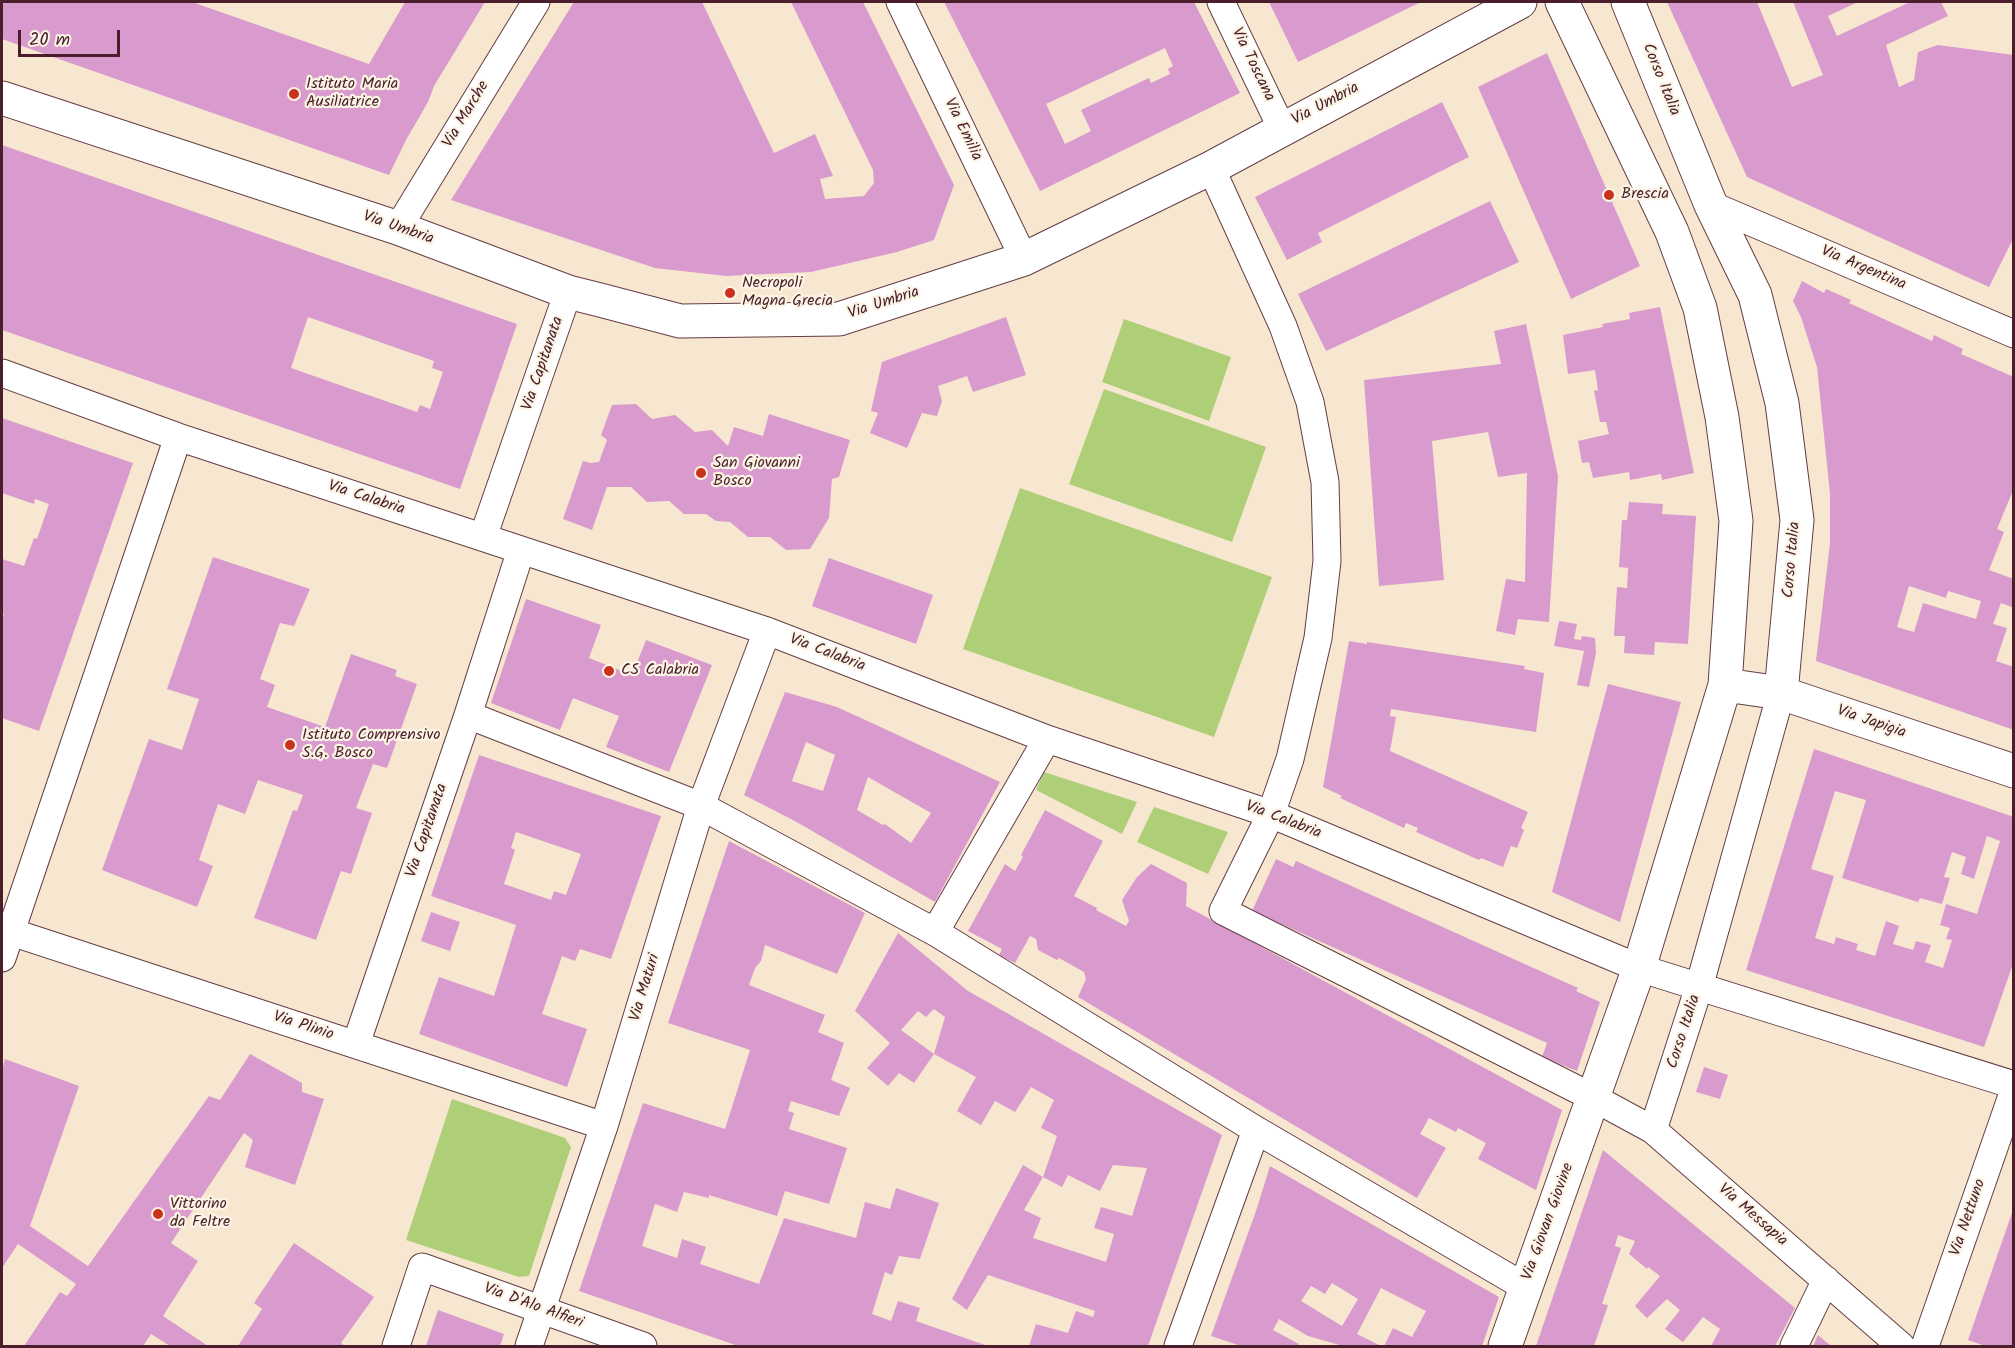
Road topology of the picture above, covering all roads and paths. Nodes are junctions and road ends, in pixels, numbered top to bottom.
1 (536, 2) edge
2 (900, 2) edge
3 (1221, 2) edge
4 (1520, 2) edge
5 (1562, 2) edge
6 (1628, 2) edge
7 (2, 98) edge
8 (1282, 129) junction
9 (1211, 168) junction
10 (1712, 205) junction
11 (398, 228) junction
12 (1024, 259) junction
13 (568, 292) junction
14 (2012, 331) edge
15 (2, 374) edge
16 (178, 436) junction
17 (483, 537) junction
18 (521, 550) junction
19 (767, 631) junction
20 (1725, 685) junction
21 (1781, 693) junction
22 (468, 715) junction
23 (1047, 739) junction
24 (2013, 771) edge
25 (701, 806) junction
26 (1271, 814) junction
27 (6, 931) edge
28 (935, 932) junction
29 (2, 958) edge
30 (1639, 968) junction
31 (1699, 987) junction
32 (356, 1044) junction
33 (2013, 1085) edge
34 (2013, 1090) edge
35 (1594, 1098) junction
36 (604, 1126) junction
37 (1256, 1130) junction
38 (1653, 1130) junction
39 (1826, 1280) junction
40 (1525, 1287) junction
41 (541, 1310) junction
42 (396, 1347) edge
43 (529, 1347) edge
44 (643, 1347) edge
45 (1178, 1347) edge
46 (1505, 1347) edge
47 (1794, 1347) edge
48 (1901, 1347) edge
49 (1924, 1347) edge

1 - 11 street, Via Marche
2 - 12 street, Via Emilia
3 - 8 street, Via Toscana
4 - 8 street, Via Umbria
5 - 20 street
6 - 10 street, Corso Italia
7 - 11 street, Via Umbria
8 - 9 street, Via Umbria
9 - 12 street, Via Umbria
9 - 26 street
10 - 14 street, Via Argentina
10 - 21 street, Corso Italia
11 - 13 street, Via Umbria
12 - 13 street, Via Umbria
13 - 17 street, Via Capitanata
15 - 16 street, Via Calabria
16 - 17 street, Via Calabria
16 - 27 street
17 - 18 street, Via Calabria
18 - 19 street, Via Calabria
18 - 22 street, Via Capitanata
19 - 23 street, Via Calabria
19 - 25 street, Via Maturi
20 - 21 street, Via Japigia
20 - 30 street
21 - 24 street, Via Japigia
21 - 31 street, Corso Italia
22 - 25 street
22 - 32 street, Via Capitanata
23 - 26 street, Via Calabria
23 - 28 street
25 - 28 street
25 - 36 street, Via Maturi
26 - 30 street, Via Calabria
26 - 35 street, Via Messapia
27 - 29 street
27 - 32 street, Via Plinio
28 - 37 street
30 - 31 street, Via Calabria
30 - 35 street
31 - 33 street, Via Calabria
31 - 38 street, Corso Italia
32 - 36 street, Via Plinio
34 - 49 street, Via Nettuno
35 - 38 street, Via Messapia
35 - 40 street, Via Giovan Giovine
36 - 41 street, Via Maturi
37 - 40 street
37 - 45 street
38 - 39 street, Via Messapia
39 - 47 street
39 - 48 street, Via Messapia
40 - 46 street, Via Giovan Giovine
41 - 42 street, Via D'Alo Alfieri
41 - 43 street, Via Maturi
41 - 44 street, Via D'Alo Alfieri

